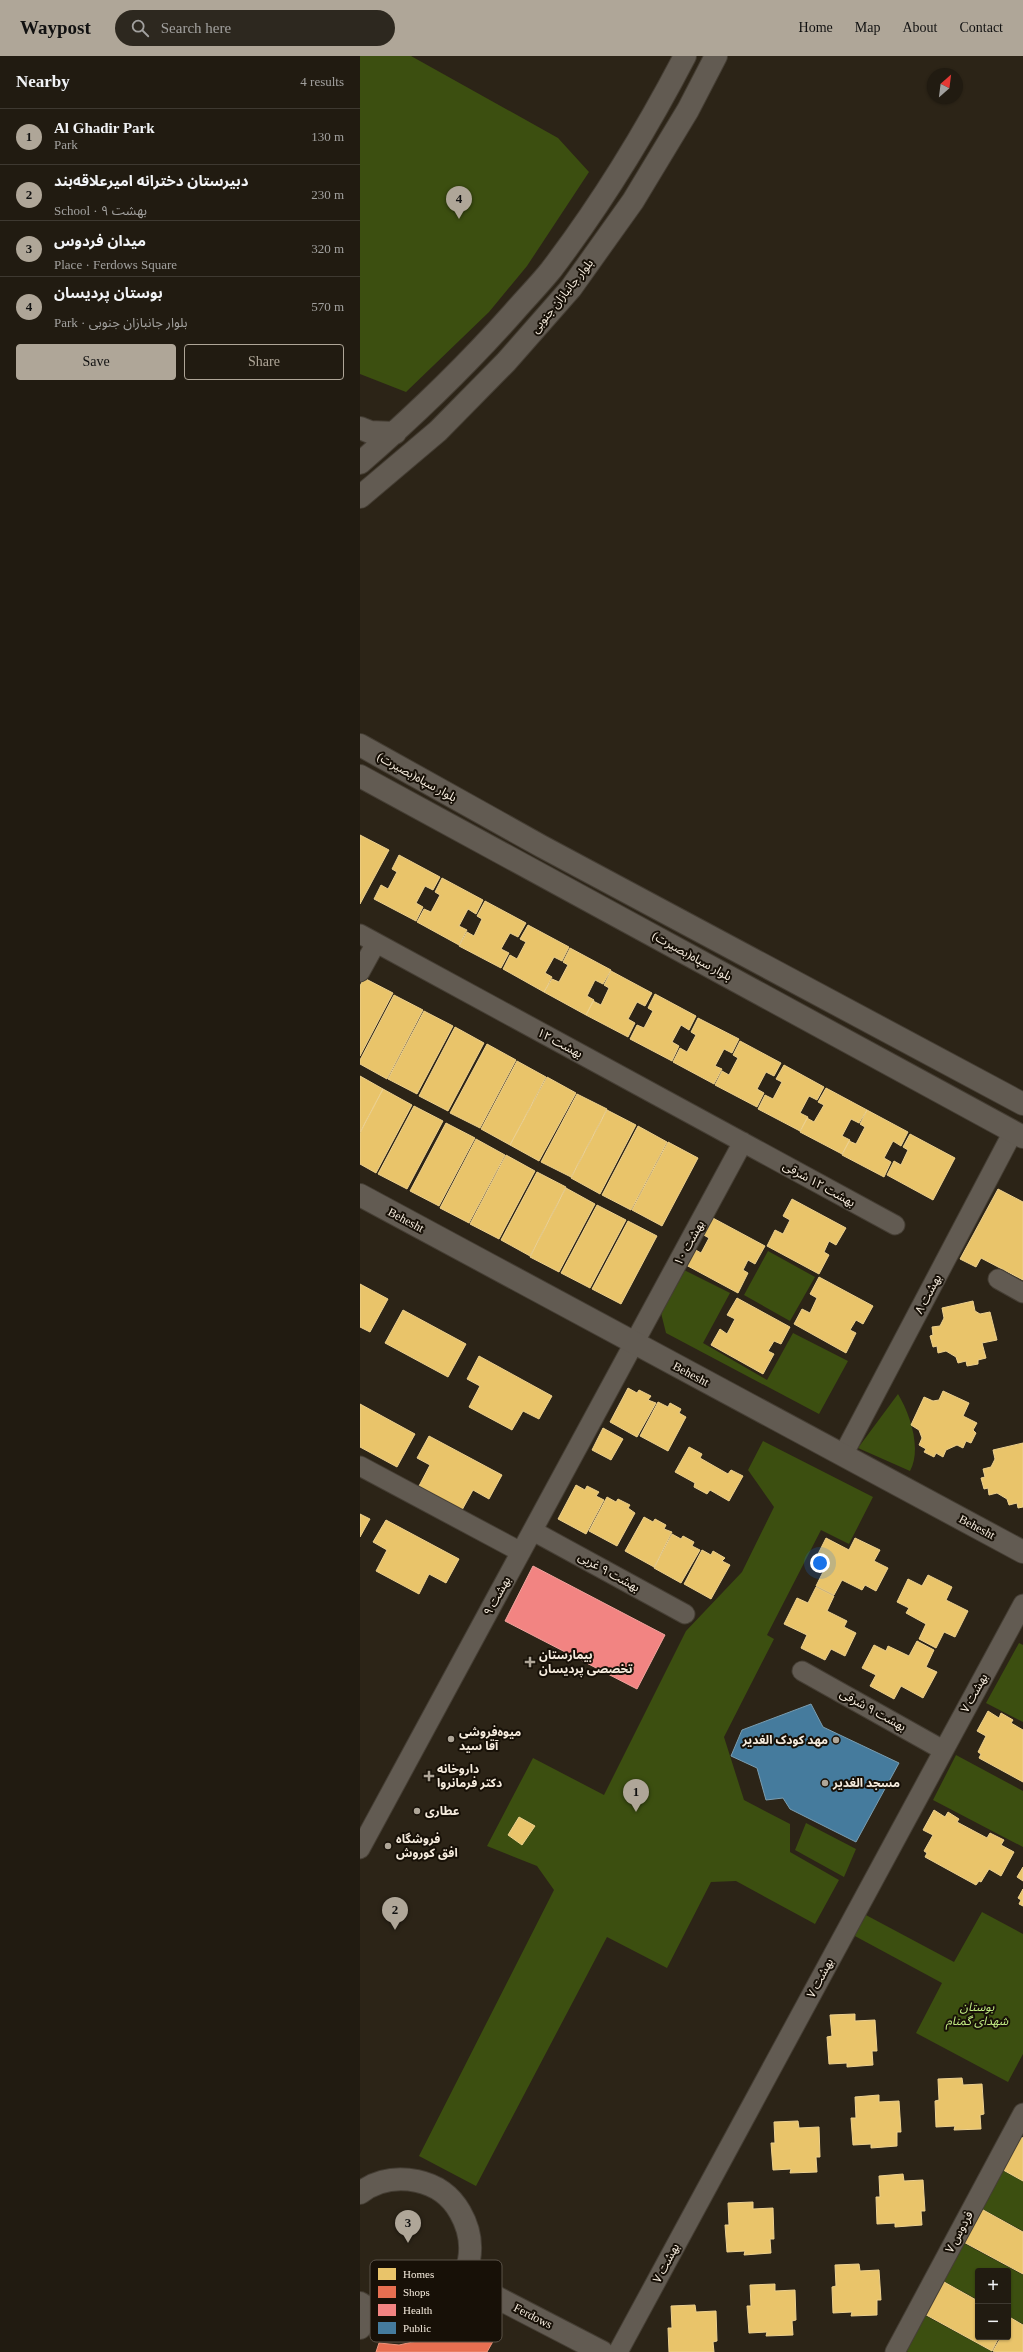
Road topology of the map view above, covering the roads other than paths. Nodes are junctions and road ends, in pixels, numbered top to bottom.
1 (686, 56) edge
2 (716, 56) edge
3 (360, 428) edge
4 (395, 433) junction
5 (360, 463) edge
6 (360, 497) edge
7 (360, 745) edge
8 (360, 776) edge
9 (541, 846) junction
10 (530, 867) junction
11 (368, 939) edge
12 (360, 972) edge
13 (1023, 1104) edge
14 (1020, 1129) edge
15 (743, 1142) junction
16 (360, 1195) edge
17 (896, 1225) dead end
18 (998, 1279) dead end
19 (1023, 1293) edge
20 (634, 1343) junction
21 (843, 1455) junction
22 (360, 1466) edge
23 (533, 1531) junction
24 (521, 1552) junction
25 (1023, 1552) edge
26 (1023, 1604) edge
27 (685, 1614) dead end
28 (802, 1671) dead end
29 (943, 1750) junction
30 (367, 1819) edge
31 (360, 1849) edge
32 (1023, 2113) edge
33 (360, 2193) edge
34 (470, 2260) edge
35 (502, 2300) edge
36 (602, 2352) edge
37 (618, 2352) edge
38 (895, 2352) edge

1 - 4 main road, بلوار جانبازان جنوبی
2 - 6 main road, بلوار جانبازان جنوبی
3 - 4 main road
4 - 5 main road, بلوار جانبازان جنوبی
7 - 9 main road, بلوار سپاه(بصیرت)
8 - 10 main road, بلوار سپاه(بصیرت)
9 - 10 main road
9 - 13 main road, بلوار سپاه(بصیرت)
10 - 14 main road, بلوار سپاه(بصیرت)
11 - 12 street
11 - 15 street, بهشت ۱۲
14 - 21 street, بهشت ۸
15 - 17 street, بهشت ۱۲ شرقی
15 - 20 street, بهشت ۱۰
16 - 20 main road, Behesht
18 - 19 street
20 - 21 main road, Behesht
20 - 23 street, بهشت ۹
21 - 25 main road, Behesht
22 - 24 street
23 - 24 street, بهشت ۹
23 - 27 street, بهشت ۹ غربی
24 - 30 street, بهشت ۹
26 - 29 street, بهشت ۷
28 - 29 street, بهشت ۹ شرقی
29 - 37 street, بهشت ۷
30 - 31 street, بهشت ۹
32 - 38 street, فردوس ۷
33 - 34 main road
35 - 36 main road, Ferdows

